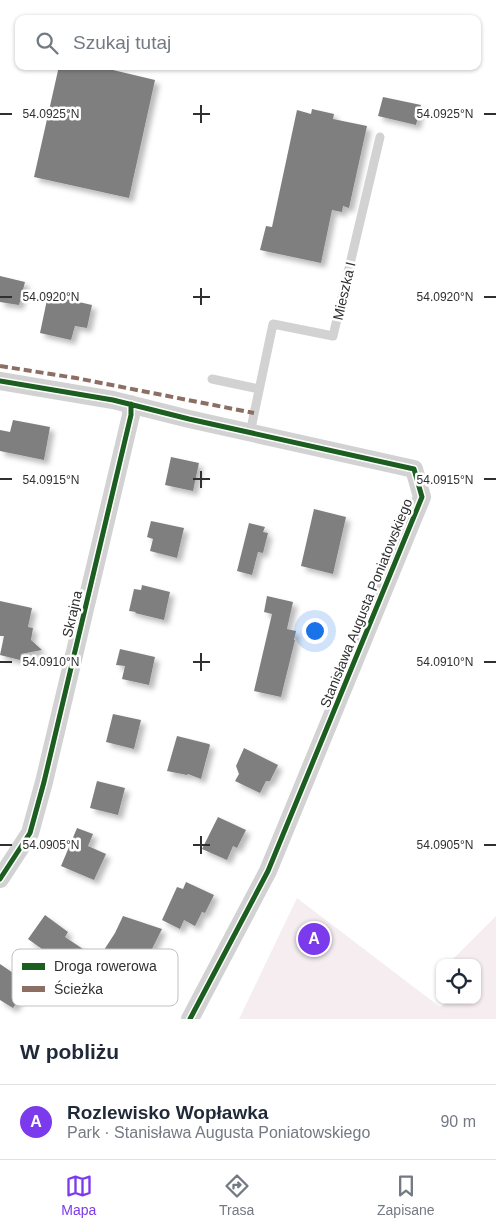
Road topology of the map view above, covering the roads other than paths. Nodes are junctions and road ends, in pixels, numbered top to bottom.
1 (380, 137) dead end
2 (212, 379) dead end
3 (0, 380) edge
4 (259, 389) junction
5 (131, 404) junction
6 (250, 433) junction
7 (0, 879) edge
8 (190, 1019) edge

1 - 4 lane, Mieszka I
2 - 4 lane
3 - 5 street, Stanisława Augusta Poniatowskiego
4 - 6 lane, Mieszka I
5 - 6 street, Stanisława Augusta Poniatowskiego
5 - 7 street, Skrajna
6 - 8 street, Stanisława Augusta Poniatowskiego

